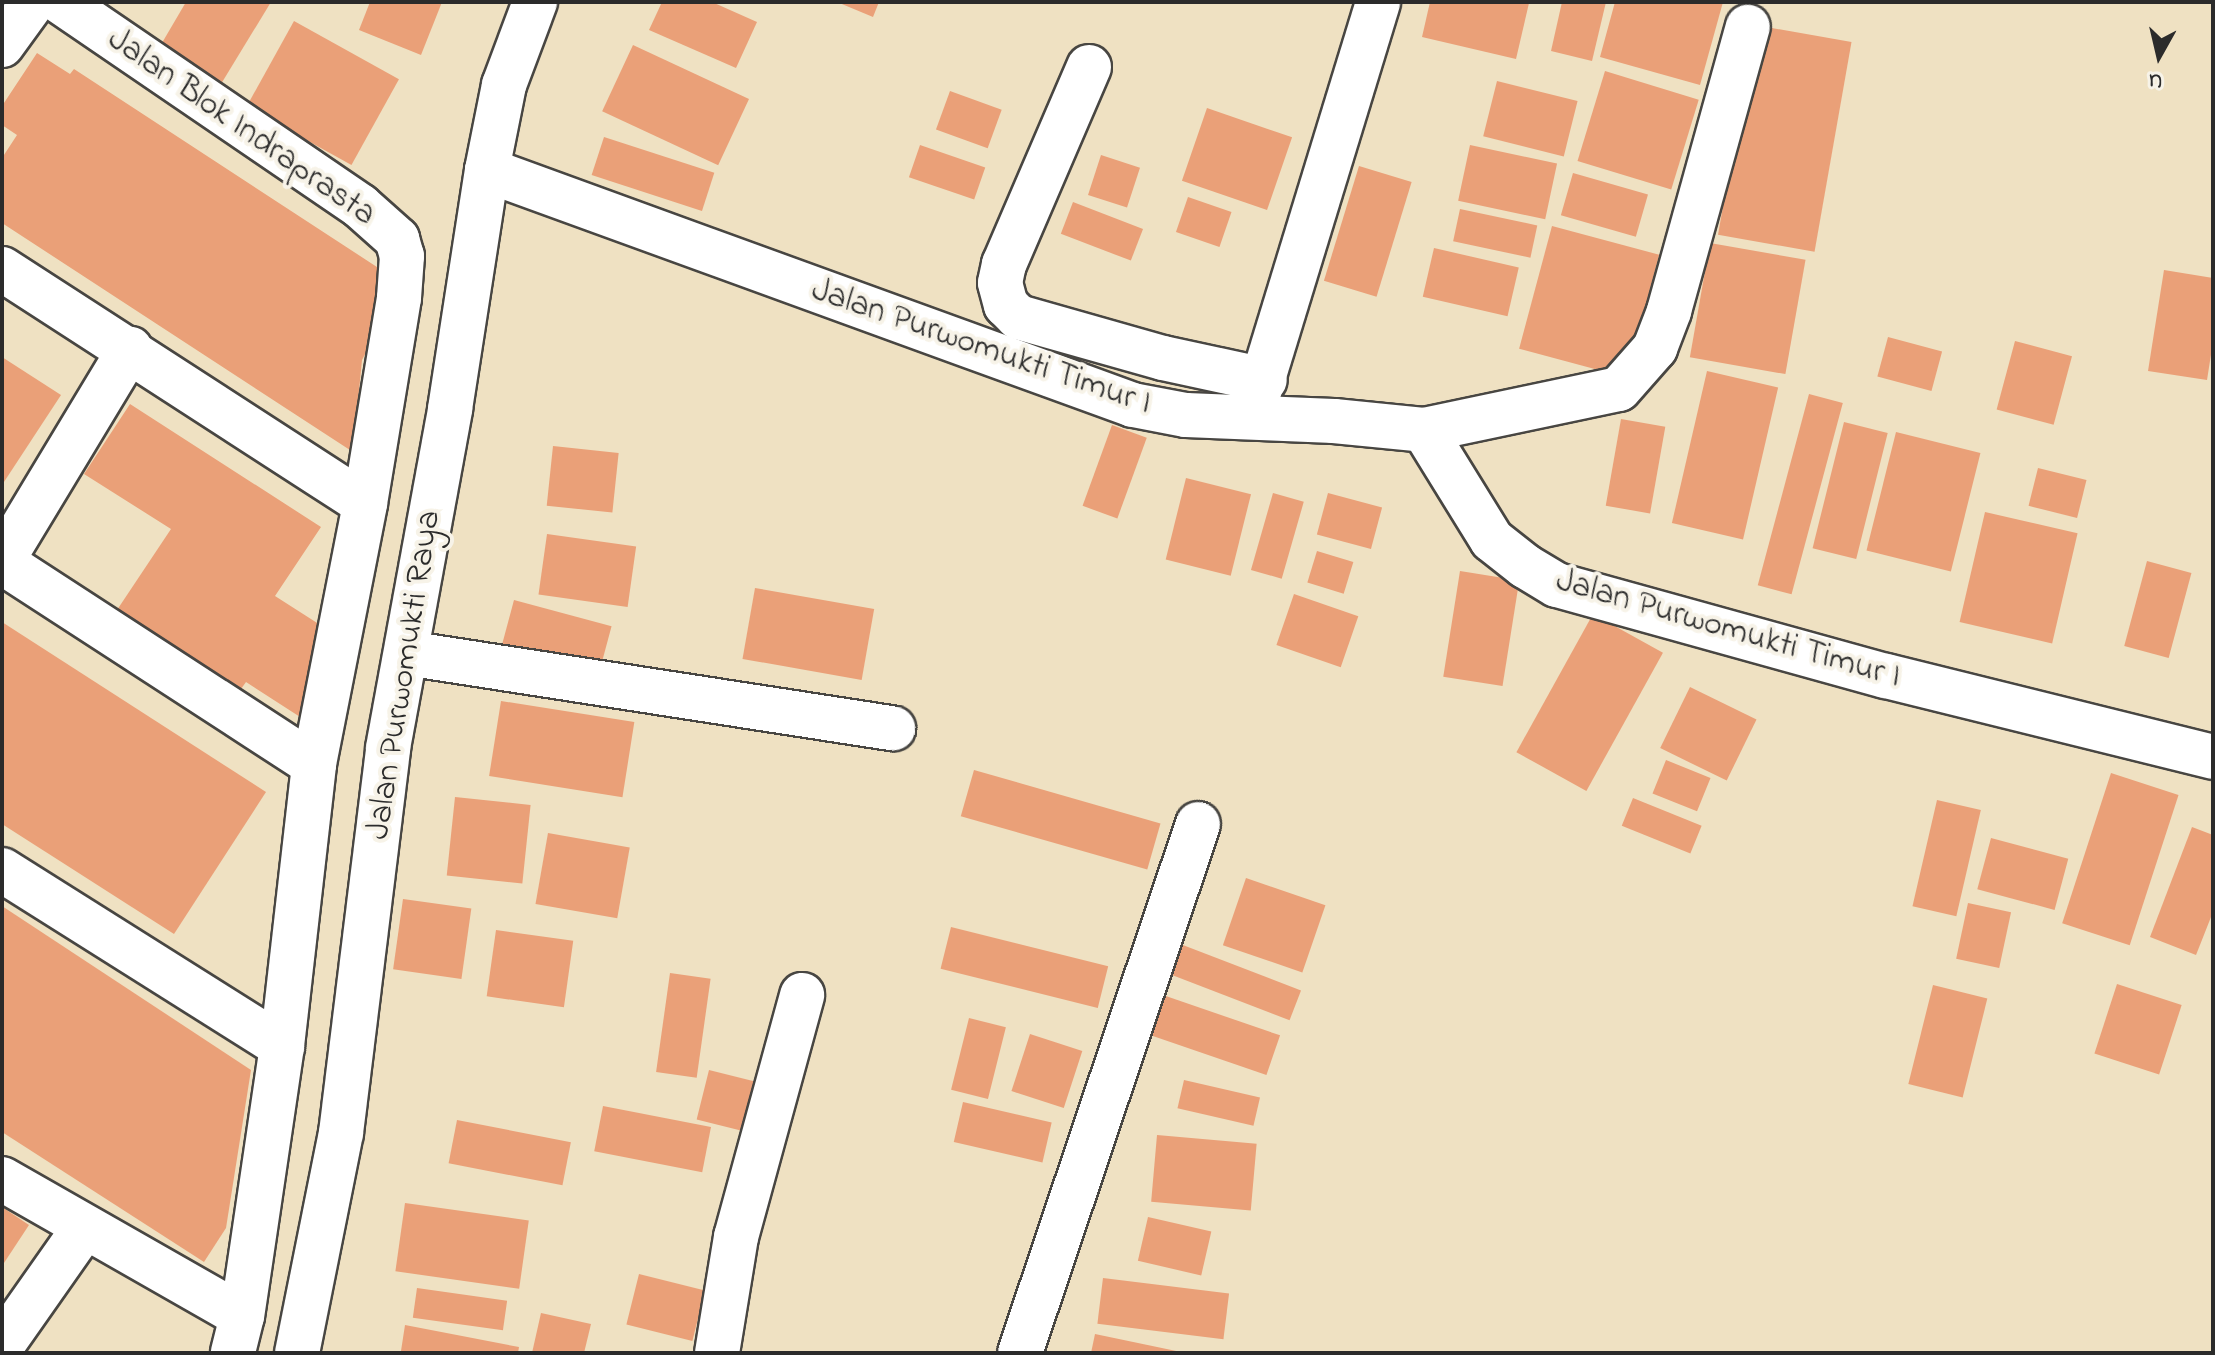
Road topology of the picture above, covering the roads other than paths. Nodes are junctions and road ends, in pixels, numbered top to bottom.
1 (33, 2) edge
2 (61, 2) edge
3 (535, 2) edge
4 (1378, 2) edge
5 (1748, 27) dead end
6 (2, 45) edge
7 (1089, 67) dead end
8 (487, 170) junction
9 (2, 269) edge
10 (130, 349) junction
11 (1257, 399) junction
12 (1424, 430) junction
13 (365, 504) junction
14 (2, 561) edge
15 (406, 653) junction
16 (893, 728) dead end
17 (2213, 757) edge
18 (314, 765) junction
19 (1198, 824) dead end
20 (2, 870) edge
21 (802, 995) dead end
22 (282, 1046) junction
23 (2, 1179) edge
24 (85, 1227) junction
25 (237, 1334) edge
26 (2, 1345) edge
27 (297, 1353) edge
28 (717, 1353) edge
29 (1020, 1353) edge

1 - 6 street
2 - 13 street, Jalan Blok Indraprasta
3 - 8 street, Jalan Purwomukti Raya
4 - 11 street
5 - 12 street
7 - 11 street
8 - 11 street, Jalan Purwomukti Timur I
8 - 15 street, Jalan Purwomukti Raya
9 - 10 street
10 - 13 street
10 - 14 street
11 - 12 street, Jalan Purwomukti Timur I
12 - 17 street, Jalan Purwomukti Timur I
13 - 18 street, Jalan Blok Indraprasta
14 - 18 street
15 - 16 street
15 - 27 street, Jalan Purwomukti Raya
18 - 22 street, Jalan Blok Indraprasta
19 - 29 street
20 - 22 street
21 - 28 street
22 - 25 street, Jalan Blok Indraprasta
23 - 24 street, Jalan Blok Indraprasta
24 - 25 street, Jalan Blok Indraprasta
24 - 26 street

